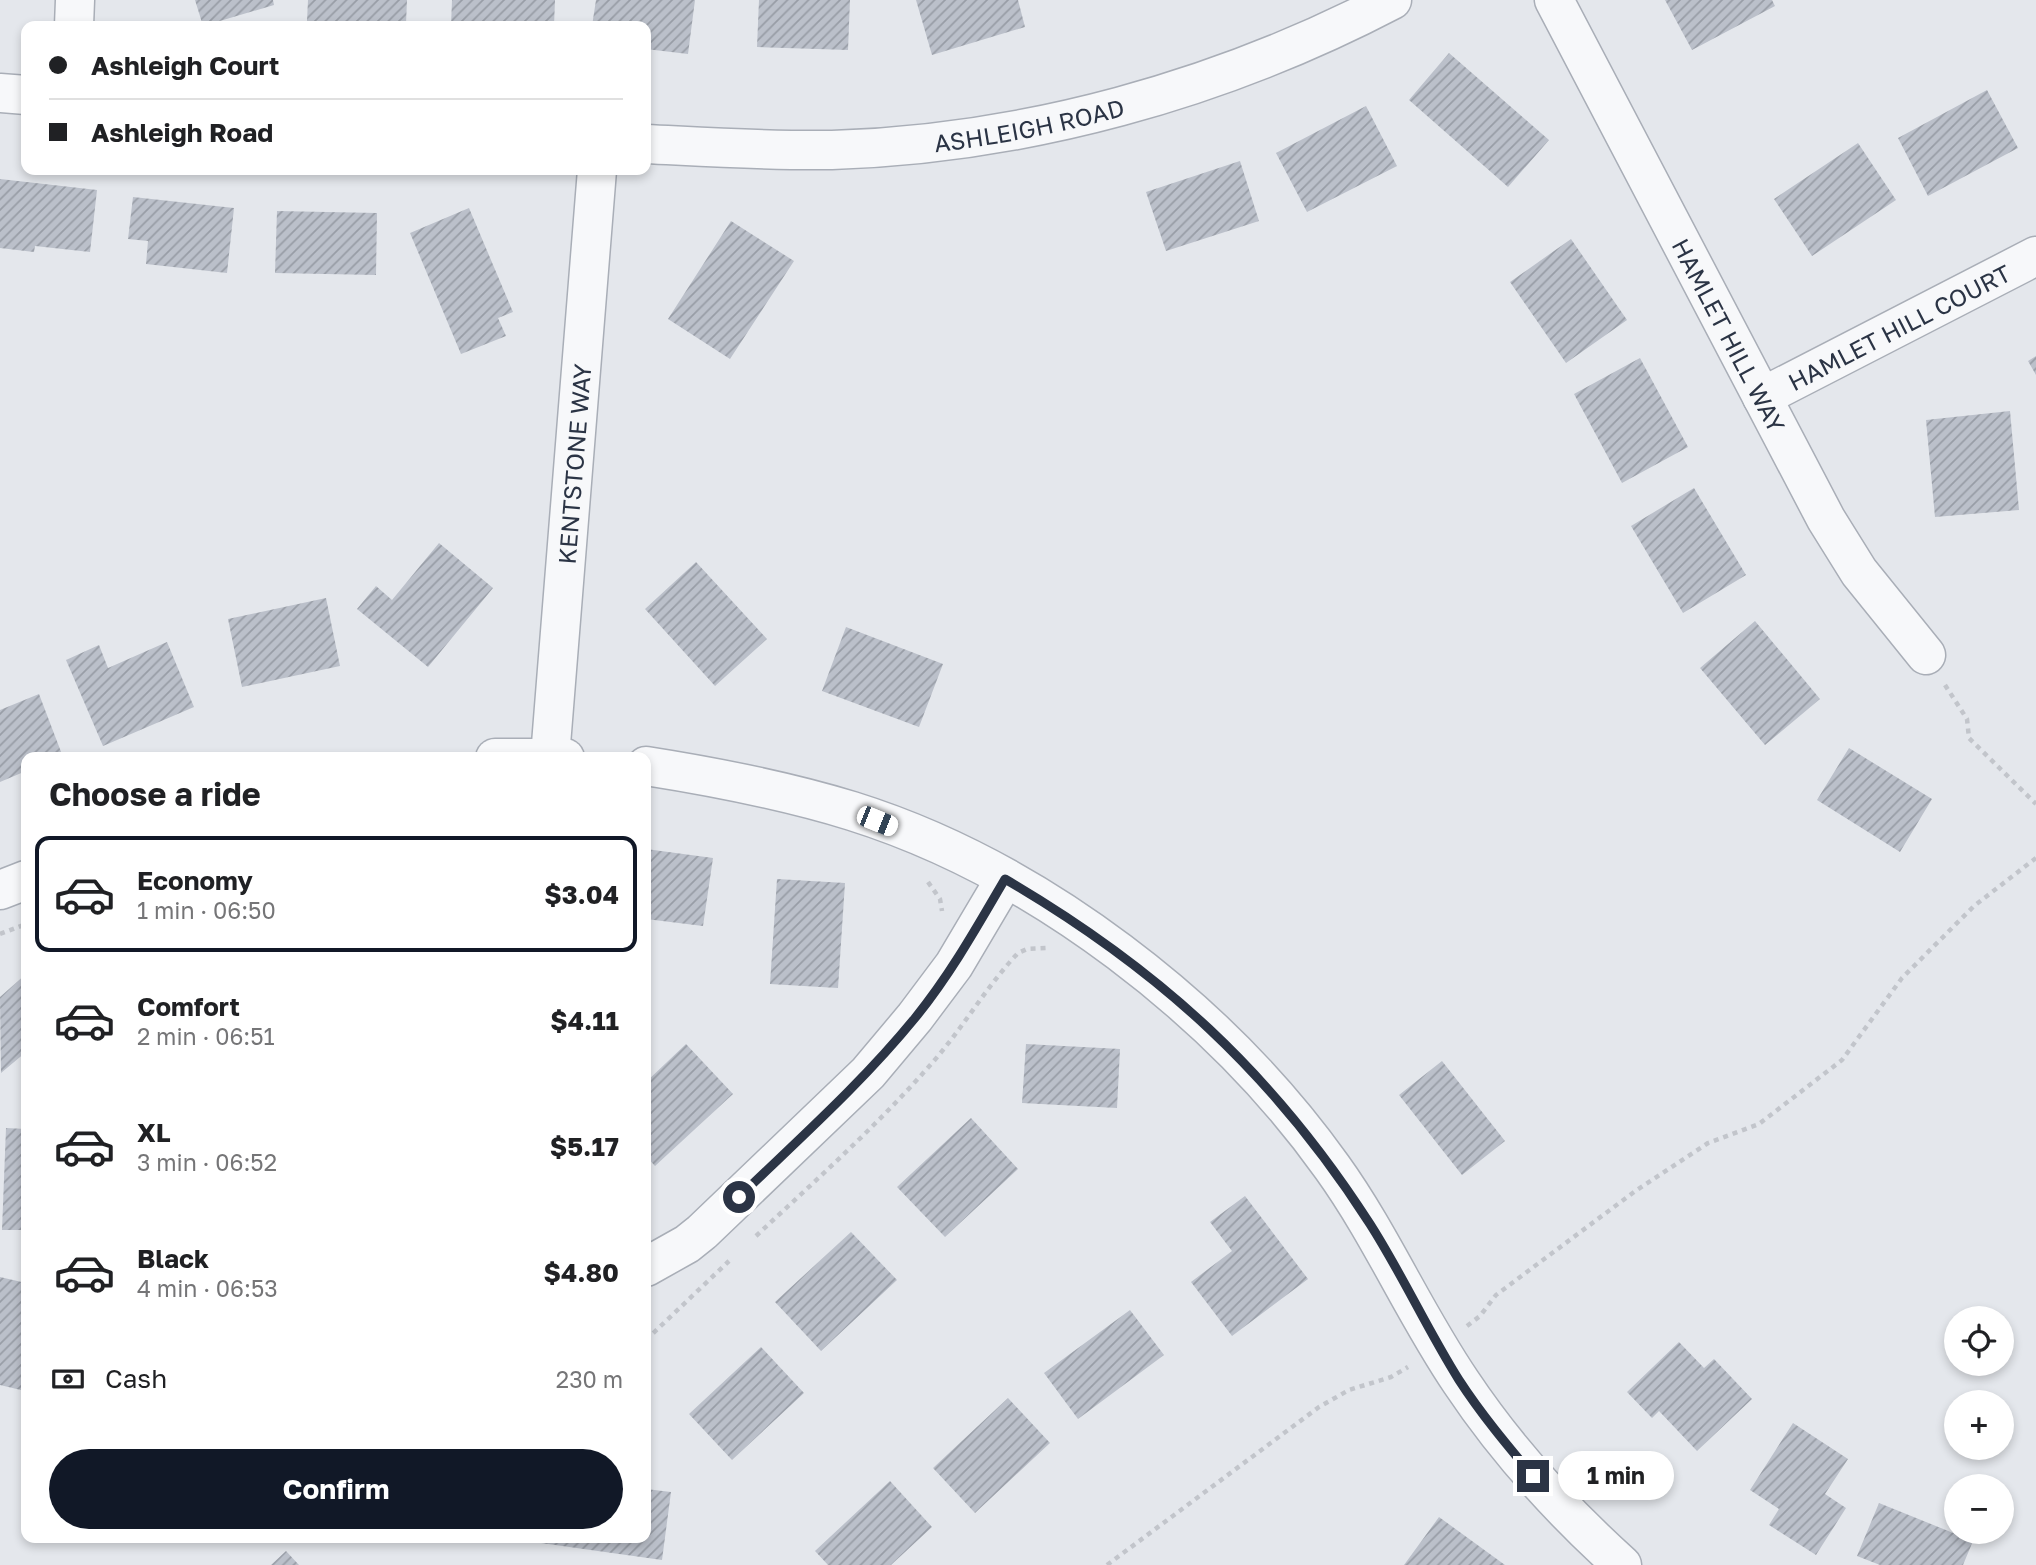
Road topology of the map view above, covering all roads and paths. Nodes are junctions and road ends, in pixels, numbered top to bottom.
1 (75, 0) edge
2 (1392, 0) edge
3 (1554, 0) edge
4 (74, 21) edge
5 (0, 93) edge
6 (21, 94) edge
7 (651, 144) edge
8 (597, 175) edge
9 (2036, 256) edge
10 (1762, 397) junction
11 (1926, 655) joint
12 (557, 752) edge
13 (651, 767) edge
14 (2036, 804) edge
15 (2036, 858) edge
16 (925, 879) dead end
17 (1005, 879) junction
18 (21, 882) edge
19 (0, 890) edge
20 (940, 920) dead end
21 (21, 927) edge
22 (0, 934) edge
23 (1056, 950) dead end
24 (750, 1241) dead end
25 (731, 1260) dead end
26 (651, 1264) edge
27 (651, 1335) edge
28 (1428, 1359) junction
29 (1107, 1565) edge
30 (1622, 1565) edge

1 - 4 street
2 - 7 street, ASHLEIGH ROAD
3 - 10 street, HAMLET HILL WAY
5 - 6 street
8 - 12 street, KENTSTONE WAY
9 - 10 street, HAMLET HILL COURT
10 - 11 street, HAMLET HILL WAY
11 - 14 path
13 - 17 street
15 - 28 path
16 - 20 path
17 - 26 street
17 - 28 street
18 - 19 street
21 - 22 path
23 - 24 path
25 - 27 path
28 - 29 path
28 - 30 street

